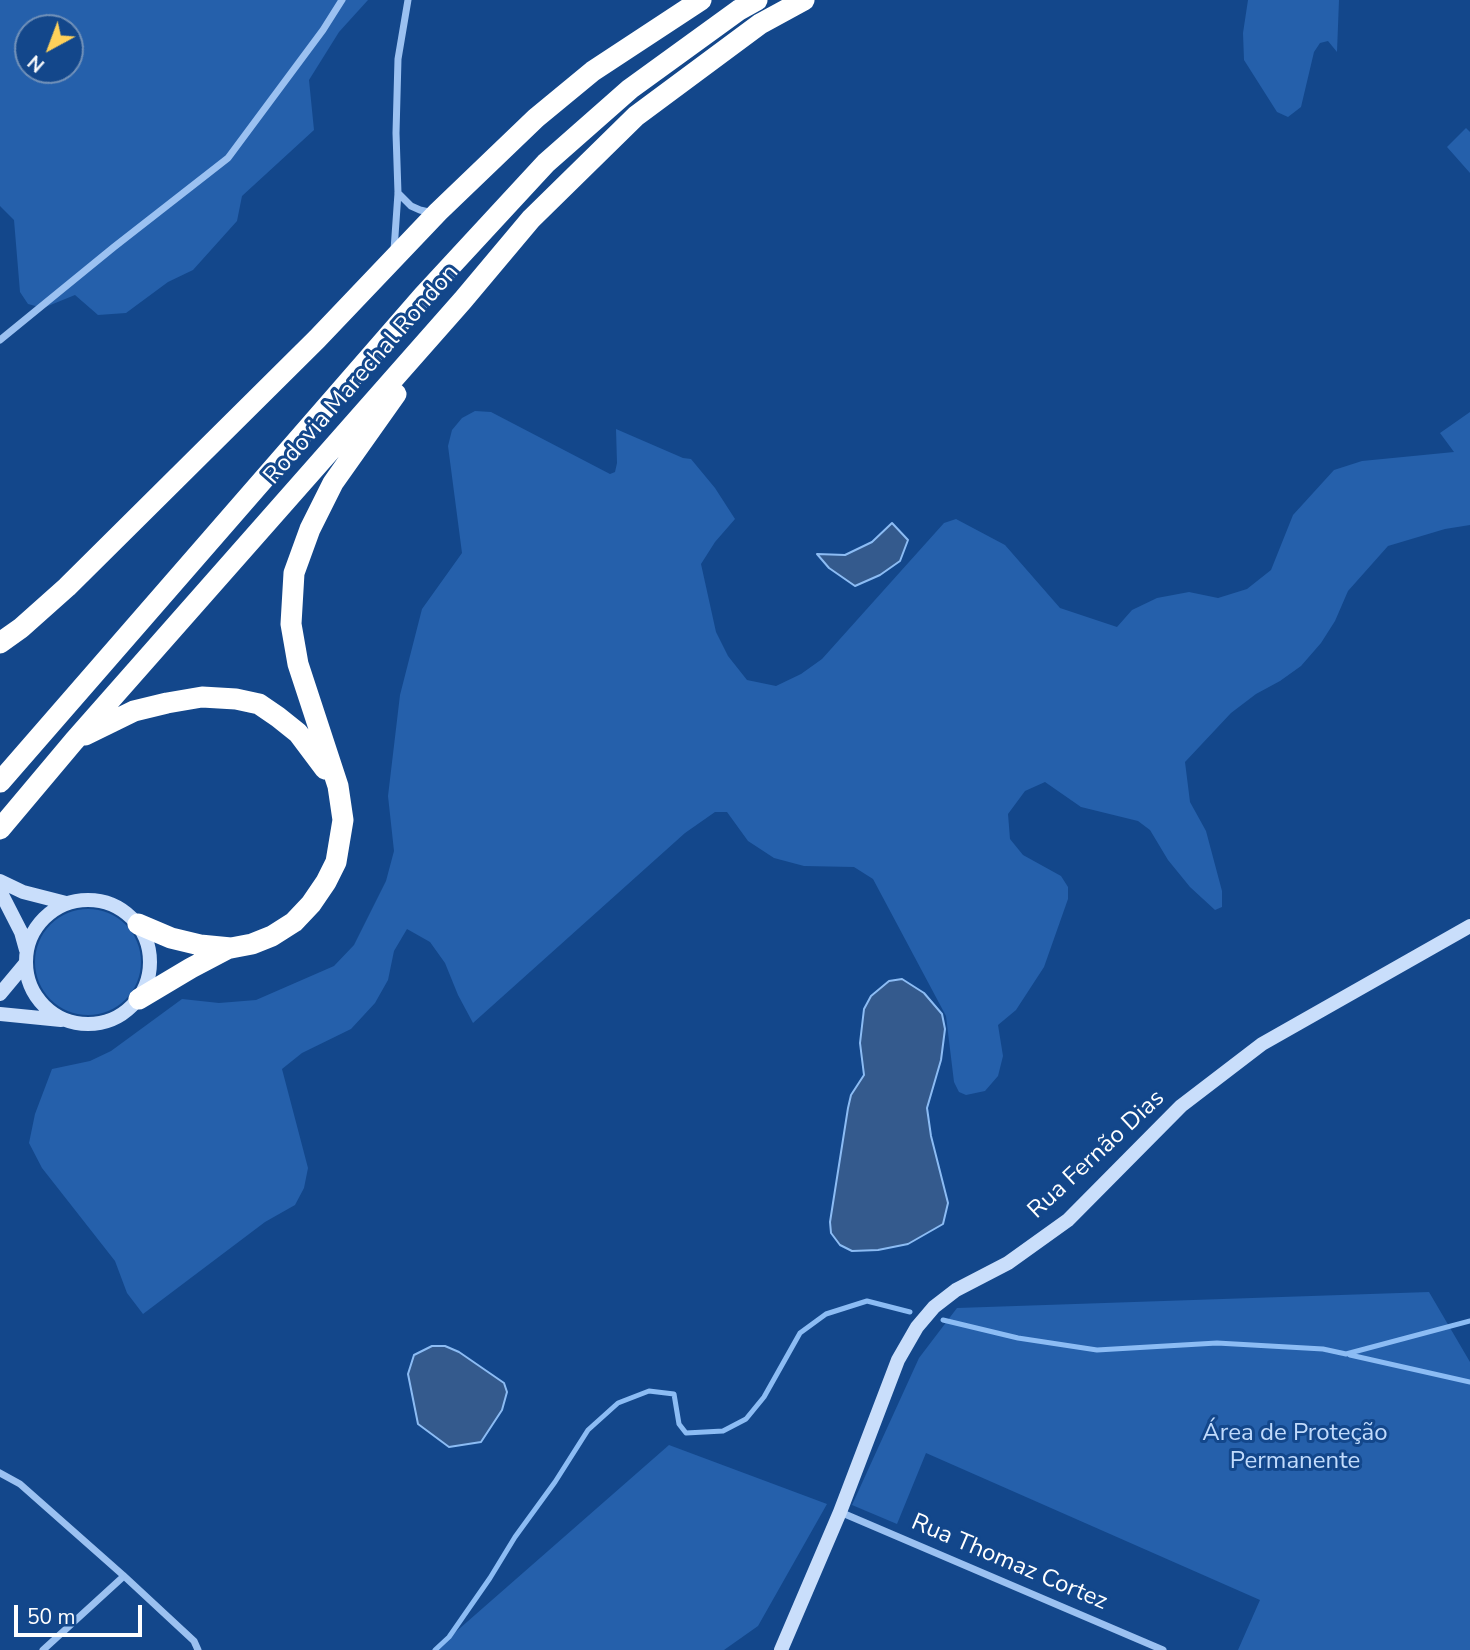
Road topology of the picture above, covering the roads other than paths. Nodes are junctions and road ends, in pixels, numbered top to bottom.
1 (342, 0) edge
2 (408, 0) edge
3 (701, 0) edge
4 (757, 0) edge
5 (804, 0) edge
6 (398, 193) junction
7 (438, 212) junction
8 (394, 259) junction
9 (463, 300) junction
10 (0, 340) edge
11 (0, 643) edge
12 (74, 741) junction
13 (0, 782) edge
14 (338, 786) junction
15 (0, 829) edge
16 (0, 881) edge
17 (0, 891) edge
18 (66, 903) junction
19 (138, 924) junction
20 (1470, 926) edge
21 (231, 948) junction
22 (26, 957) junction
23 (0, 994) edge
24 (139, 999) junction
25 (0, 1014) edge
26 (65, 1020) junction
27 (0, 1472) edge
28 (840, 1512) junction
29 (124, 1576) junction
30 (43, 1650) edge
31 (198, 1650) edge
32 (781, 1650) edge
33 (1163, 1650) edge

1 - 10 street
2 - 6 street
3 - 7 highway
4 - 13 highway, Rodovia Marechal Rondon
5 - 9 highway, Rodovia Marechal Rondon
6 - 7 street
6 - 8 street
7 - 8 highway
8 - 11 highway
9 - 12 highway, Rodovia Marechal Rondon
9 - 14 highway
12 - 14 highway
12 - 15 highway, Rodovia Marechal Rondon
14 - 21 highway
16 - 18 street
17 - 22 street
18 - 19 street
18 - 22 street
19 - 21 highway
19 - 24 street
20 - 28 street, Rua Fernão Dias
21 - 24 highway
22 - 23 street
22 - 26 street
24 - 26 street
25 - 26 street
27 - 29 street
28 - 32 street, Rua Fernão Dias
28 - 33 street, Rua Thomaz Cortez
29 - 30 street
29 - 31 street

